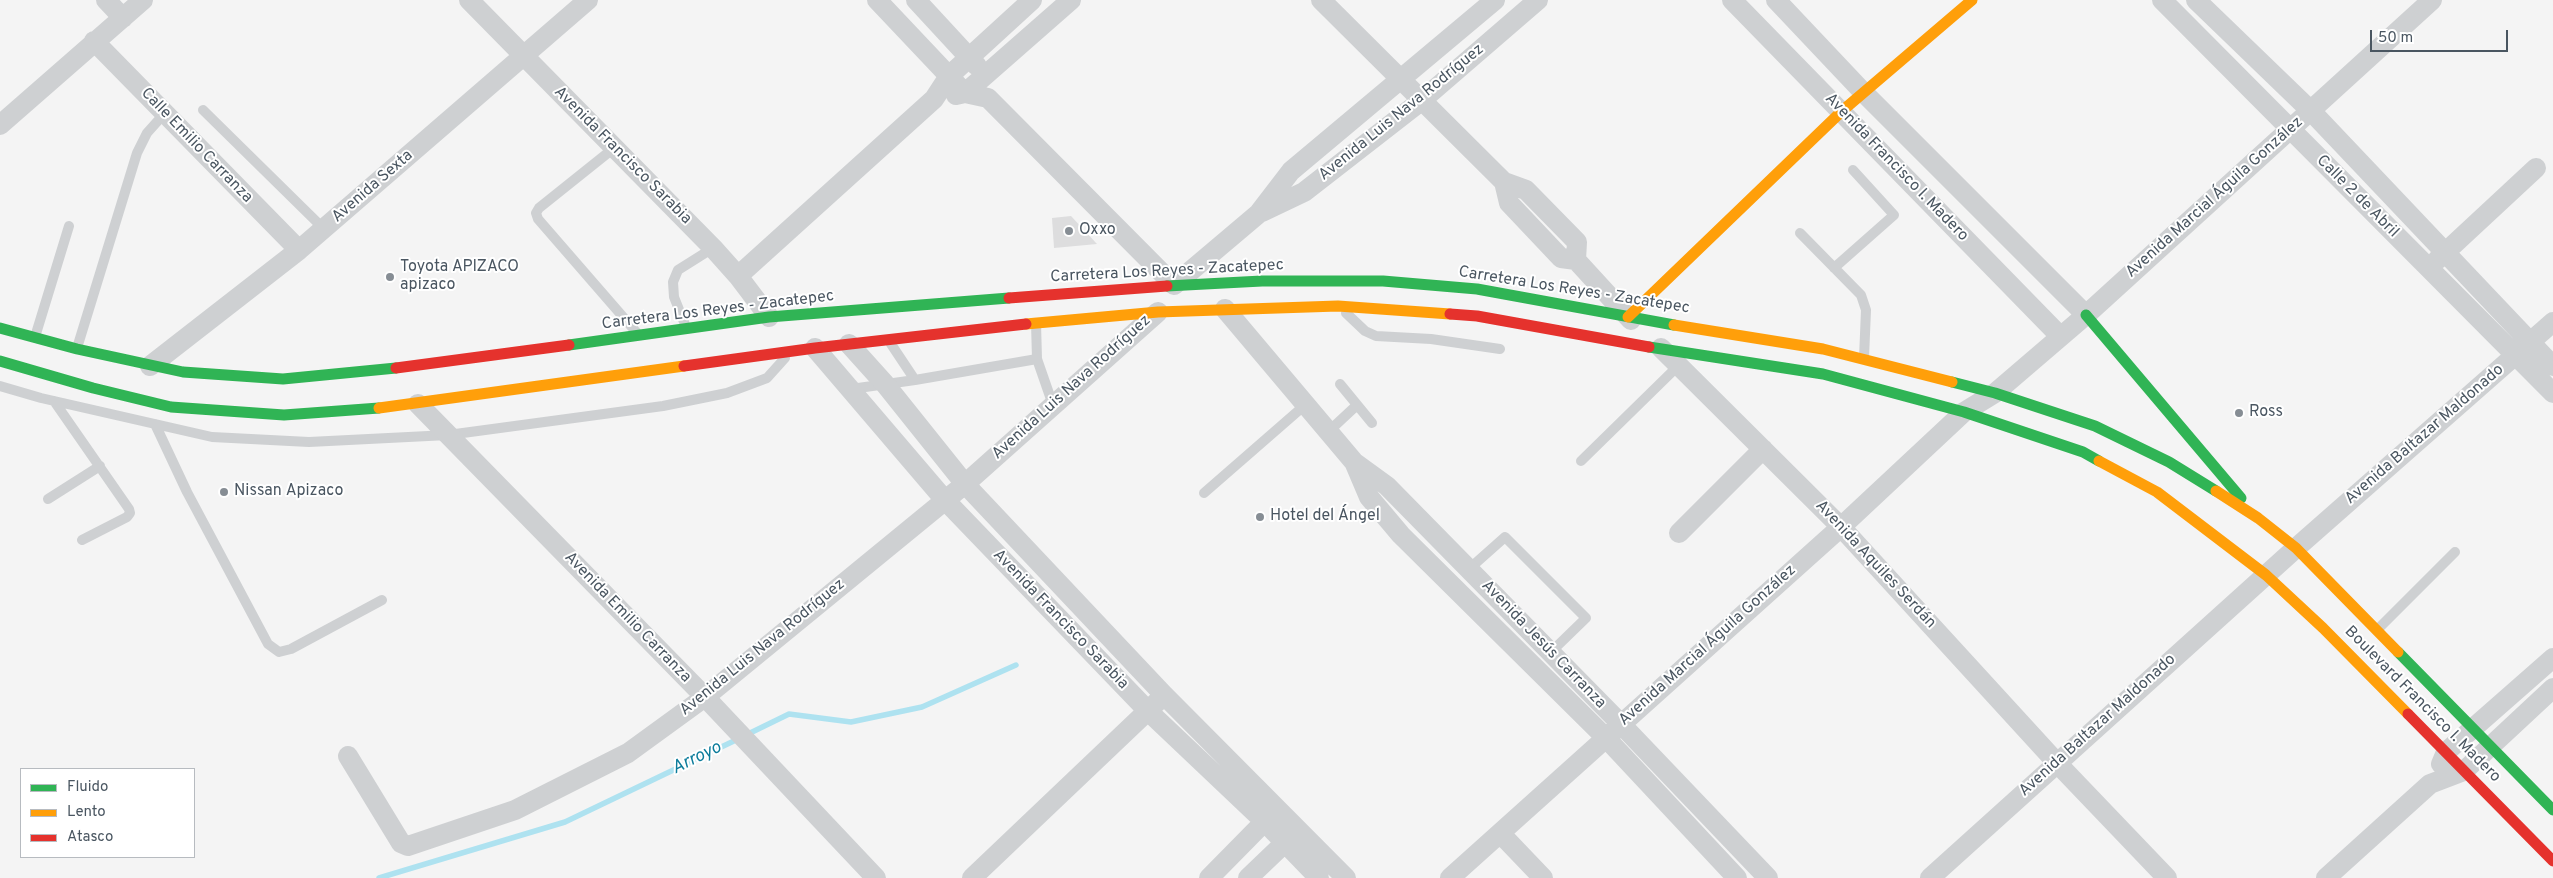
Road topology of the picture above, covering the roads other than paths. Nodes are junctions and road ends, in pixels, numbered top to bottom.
1 (106, 0) edge
2 (143, 0) edge
3 (469, 0) edge
4 (588, 0) edge
5 (876, 0) edge
6 (916, 0) edge
7 (1071, 0) edge
8 (1321, 0) edge
9 (1495, 0) edge
10 (1538, 0) edge
11 (1732, 0) edge
12 (1776, 0) edge
13 (1972, 0) edge
14 (2162, 0) edge
15 (2432, 0) edge
16 (1028, 3) edge
17 (2200, 4) edge
18 (123, 18) junction
19 (2185, 24) junction
20 (1042, 25) junction
21 (94, 41) junction
22 (969, 57) junction
23 (524, 58) junction
24 (985, 75) junction
25 (948, 76) junction
26 (1401, 81) junction
27 (1863, 92) junction
28 (965, 93) junction
29 (988, 98) junction
30 (934, 99) junction
31 (1421, 101) junction
32 (203, 110) dead end
33 (1842, 111) junction
34 (2311, 111) junction
35 (164, 114) junction
36 (0, 124) edge
37 (2288, 129) junction
38 (614, 148) junction
39 (2536, 168) dead end
40 (1853, 170) dead end
41 (1963, 192) junction
42 (1258, 214) junction
43 (1941, 214) junction
44 (69, 226) dead end
45 (324, 229) junction
46 (1800, 233) dead end
47 (713, 248) junction
48 (299, 250) junction
49 (2446, 252) junction
50 (2427, 267) junction
51 (1834, 268) junction
52 (738, 276) junction
53 (1174, 285) junction
54 (1338, 306) junction
55 (1225, 309) junction
56 (1158, 312) junction
57 (2086, 315) junction
58 (1628, 317) junction
59 (769, 318) junction
60 (1036, 321) junction
61 (2553, 322) edge
62 (0, 328) edge
63 (687, 329) junction
64 (639, 336) junction
65 (2060, 336) junction
66 (35, 338) junction
67 (889, 341) junction
68 (2531, 341) junction
69 (849, 344) junction
70 (815, 348) junction
71 (77, 349) junction
72 (1500, 350) dead end
73 (1664, 350) junction
74 (791, 352) junction
75 (2516, 355) junction
76 (1037, 359) junction
77 (1864, 359) junction
78 (0, 361) edge
79 (1679, 365) junction
80 (150, 366) junction
81 (2553, 366) edge
82 (915, 380) junction
83 (885, 384) junction
84 (1340, 384) dead end
85 (0, 386) edge
86 (852, 389) junction
87 (1995, 393) junction
88 (2553, 393) edge
89 (54, 401) junction
90 (418, 404) junction
91 (1053, 405) junction
92 (1305, 405) junction
93 (1357, 405) junction
94 (1964, 412) junction
95 (155, 424) junction
96 (1372, 424) dead end
97 (1328, 432) junction
98 (448, 434) junction
99 (1763, 449) junction
100 (1581, 460) dead end
101 (1354, 462) junction
102 (100, 466) junction
103 (965, 484) junction
104 (1204, 493) dead end
105 (48, 499) dead end
106 (944, 500) junction
107 (2258, 518) junction
108 (1841, 527) junction
109 (1679, 533) dead end
110 (82, 540) dead end
111 (2296, 548) junction
112 (2455, 552) dead end
113 (1469, 569) junction
114 (2266, 575) junction
115 (382, 600) dead end
116 (2378, 630) junction
117 (1551, 652) junction
118 (2553, 658) edge
119 (2553, 688) edge
120 (1164, 695) junction
121 (705, 697) junction
122 (1148, 711) junction
123 (1621, 724) junction
124 (2474, 728) junction
125 (1606, 738) junction
126 (2492, 747) junction
127 (2446, 752) junction
128 (348, 756) dead end
129 (2057, 763) junction
130 (2464, 771) junction
131 (2430, 784) junction
132 (2553, 810) edge
133 (1271, 815) junction
134 (1500, 833) junction
135 (1292, 836) junction
136 (2553, 861) edge
137 (876, 878) edge
138 (972, 878) edge
139 (1209, 878) edge
140 (1248, 878) edge
141 (1319, 878) edge
142 (1346, 878) edge
143 (1450, 878) edge
144 (1544, 878) edge
145 (1737, 878) edge
146 (1768, 878) edge
147 (1930, 878) edge
148 (2167, 878) edge
149 (2326, 878) edge

1 - 18 street
2 - 18 street
3 - 23 street, Avenida Francisco Sarabia
4 - 23 street, Avenida Sexta
5 - 25 street
6 - 22 street
7 - 20 street
8 - 26 street, Avenida Aquiles Serdán
9 - 26 street, Avenida Luis Nava Rodríguez
10 - 31 street, Avenida Luis Nava Rodríguez
11 - 33 street, Avenida Francisco I. Madero
12 - 27 street, Avenida Francisco I. Madero
13 - 27 main road
14 - 19 street, Calle 2 de Abril
15 - 34 street, Avenida Marcial Águila González
16 - 20 street
16 - 22 street
17 - 19 street
17 - 34 street, Calle 2 de Abril
18 - 21 street
19 - 37 street, Calle 2 de Abril
20 - 24 street
21 - 35 street, Calle Emilio Carranza
21 - 36 street
22 - 24 street
22 - 25 street
23 - 38 street, Avenida Francisco Sarabia
23 - 45 street, Avenida Sexta
24 - 28 street
24 - 29 street
25 - 28 street
25 - 30 street
26 - 31 street, Avenida Aquiles Serdán
26 - 42 street, Avenida Luis Nava Rodríguez
27 - 33 main road
27 - 41 street, Avenida Francisco I. Madero
28 - 29 street
28 - 30 street
29 - 53 street
30 - 52 street
31 - 42 street, Avenida Luis Nava Rodríguez
31 - 58 street, Avenida Aquiles Serdán
32 - 45 lane
33 - 43 street, Avenida Francisco I. Madero
33 - 58 main road
34 - 37 street, Avenida Marcial Águila González
34 - 49 street, Calle 2 de Abril
35 - 48 street, Calle Emilio Carranza
35 - 71 lane
37 - 50 street, Calle 2 de Abril
37 - 57 street, Avenida Marcial Águila González
38 - 47 street, Avenida Francisco Sarabia
38 - 64 lane
39 - 49 street
40 - 51 lane
41 - 43 street
41 - 57 street, Avenida Francisco I. Madero
42 - 53 street, Avenida Luis Nava Rodríguez
43 - 65 street, Avenida Francisco I. Madero
44 - 66 lane
45 - 48 street, Avenida Sexta
46 - 51 lane
47 - 52 street, Avenida Francisco Sarabia
47 - 63 lane
48 - 80 street, Avenida Sexta
49 - 50 street
49 - 68 street, Calle 2 de Abril
50 - 75 street, Calle 2 de Abril
51 - 77 lane
52 - 59 street, Avenida Francisco Sarabia
53 - 58 main road, Carretera Los Reyes - Zacatepec
53 - 59 main road, Carretera Los Reyes - Zacatepec
54 - 55 main road
54 - 72 lane
54 - 73 main road
55 - 56 main road
55 - 92 street, Avenida Jesús Carranza
56 - 60 main road
56 - 91 street, Avenida Luis Nava Rodríguez
57 - 65 street, Avenida Marcial Águila González
57 - 107 main road
58 - 73 street, Avenida Aquiles Serdán
58 - 77 main road, Carretera Los Reyes - Zacatepec
59 - 63 main road, Carretera Los Reyes - Zacatepec
60 - 67 main road
60 - 76 lane
61 - 68 street, Avenida Baltazar Maldonado
62 - 66 main road, Carretera Los Reyes - Zacatepec
63 - 64 main road, Carretera Los Reyes - Zacatepec
64 - 80 main road, Carretera Los Reyes - Zacatepec
65 - 87 street, Avenida Marcial Águila González
66 - 71 main road, Carretera Los Reyes - Zacatepec
67 - 69 main road
67 - 82 lane
68 - 75 street, Avenida Baltazar Maldonado
68 - 81 street, Calle 2 de Abril
69 - 70 main road
69 - 83 street, Avenida Francisco Sarabia
70 - 74 main road
70 - 86 street, Avenida Francisco Sarabia
71 - 80 main road, Carretera Los Reyes - Zacatepec
73 - 79 street, Avenida Aquiles Serdán
73 - 94 main road
74 - 90 main road
74 - 98 lane
75 - 88 street, Calle 2 de Abril
75 - 111 street, Avenida Baltazar Maldonado
76 - 82 lane
76 - 91 lane
77 - 87 main road, Carretera Los Reyes - Zacatepec
78 - 90 main road
79 - 99 street, Avenida Aquiles Serdán
79 - 100 lane
82 - 83 lane
83 - 86 lane
83 - 103 street, Avenida Francisco Sarabia
84 - 93 lane
85 - 89 lane
86 - 106 street, Avenida Francisco Sarabia
87 - 94 street, Avenida Marcial Águila González
87 - 107 main road, Carretera Los Reyes - Zacatepec
89 - 95 lane
89 - 102 lane
90 - 98 street, Avenida Emilio Carranza
91 - 103 street, Avenida Luis Nava Rodríguez
92 - 97 street, Avenida Jesús Carranza
92 - 104 lane
93 - 96 lane
93 - 97 lane
94 - 108 street, Avenida Marcial Águila González
94 - 114 main road
95 - 98 lane
95 - 115 lane
97 - 101 street, Avenida Jesús Carranza
98 - 121 street, Avenida Emilio Carranza
99 - 108 street, Avenida Aquiles Serdán
99 - 109 street
101 - 113 street, Avenida Jesús Carranza
101 - 125 street, Avenida Jesús Carranza
102 - 105 lane
102 - 110 lane
103 - 106 street, Avenida Luis Nava Rodríguez
103 - 120 street, Avenida Francisco Sarabia
106 - 121 street, Avenida Luis Nava Rodríguez
106 - 122 street, Avenida Francisco Sarabia
107 - 111 main road, Carretera Los Reyes - Zacatepec
108 - 123 street, Avenida Marcial Águila González
108 - 129 street, Avenida Aquiles Serdán
111 - 114 street, Avenida Baltazar Maldonado
111 - 116 main road, Boulevard Francisco I. Madero
112 - 116 lane
113 - 117 street, Avenida Jesús Carranza
113 - 117 lane
114 - 127 main road, Boulevard Francisco I. Madero
114 - 129 street, Avenida Baltazar Maldonado
116 - 124 main road, Boulevard Francisco I. Madero
117 - 123 street, Avenida Jesús Carranza
118 - 124 street
119 - 126 street
120 - 122 street
120 - 133 street, Avenida Francisco Sarabia
121 - 128 street, Avenida Luis Nava Rodríguez
121 - 137 street, Avenida Emilio Carranza
122 - 133 street, Avenida Francisco Sarabia
122 - 138 street
123 - 125 street, Avenida Marcial Águila González
123 - 146 street, Avenida Jesús Carranza
124 - 126 main road, Boulevard Francisco I. Madero
124 - 127 street
125 - 134 street, Avenida Marcial Águila González
125 - 145 street, Avenida Jesús Carranza
126 - 130 street
126 - 132 main road, Boulevard Francisco I. Madero
127 - 130 main road, Boulevard Francisco I. Madero
127 - 131 street
129 - 147 street, Avenida Baltazar Maldonado
129 - 148 street, Avenida Aquiles Serdán
130 - 131 street
130 - 136 main road, Boulevard Francisco I. Madero
131 - 149 street
133 - 135 street, Avenida Francisco Sarabia
133 - 139 street
134 - 143 street, Avenida Marcial Águila González
134 - 144 street
135 - 140 street
135 - 141 street, Avenida Francisco Sarabia
135 - 142 street, Avenida Francisco Sarabia

